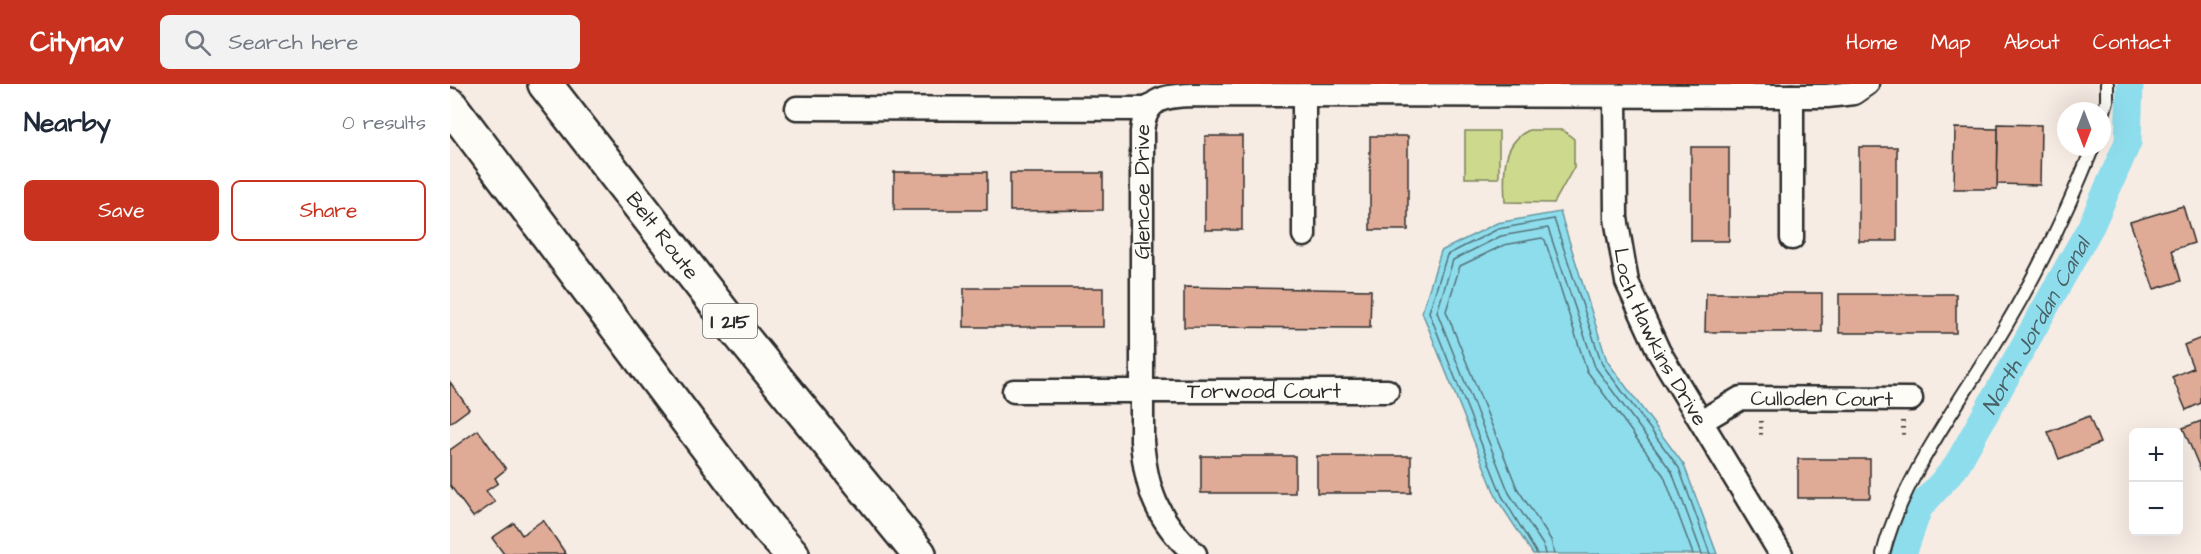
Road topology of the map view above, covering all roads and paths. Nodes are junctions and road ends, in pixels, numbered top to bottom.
1 (545, 84) edge
2 (1867, 84) edge
3 (2107, 84) edge
4 (1304, 96) junction
5 (1792, 96) junction
6 (1616, 97) junction
7 (2107, 102) edge
8 (450, 105) edge
9 (797, 108) dead end
10 (1147, 110) junction
11 (2089, 156) edge
12 (1304, 235) dead end
13 (1792, 238) dead end
14 (1014, 391) dead end
15 (1142, 391) junction
16 (1387, 392) dead end
17 (1911, 399) dead end
18 (1702, 421) junction
19 (792, 554) edge
20 (919, 554) edge
21 (1195, 554) edge
22 (1781, 554) edge
23 (1882, 554) edge

1 - 20 highway, Belt Route / I 215
2 - 5 street, Glencoe Drive
3 - 7 lane
4 - 6 street, Glencoe Drive
4 - 10 street, Glencoe Drive
4 - 12 street
5 - 6 street, Glencoe Drive
5 - 13 street
6 - 18 street, Loch Hawkins Drive
8 - 19 highway
9 - 10 street
10 - 15 street, Glencoe Drive
11 - 23 lane
14 - 15 street, Torwood Court
15 - 16 street, Torwood Court
15 - 21 street, Glencoe Drive
17 - 18 street, Culloden Court
18 - 22 street, Loch Hawkins Drive

